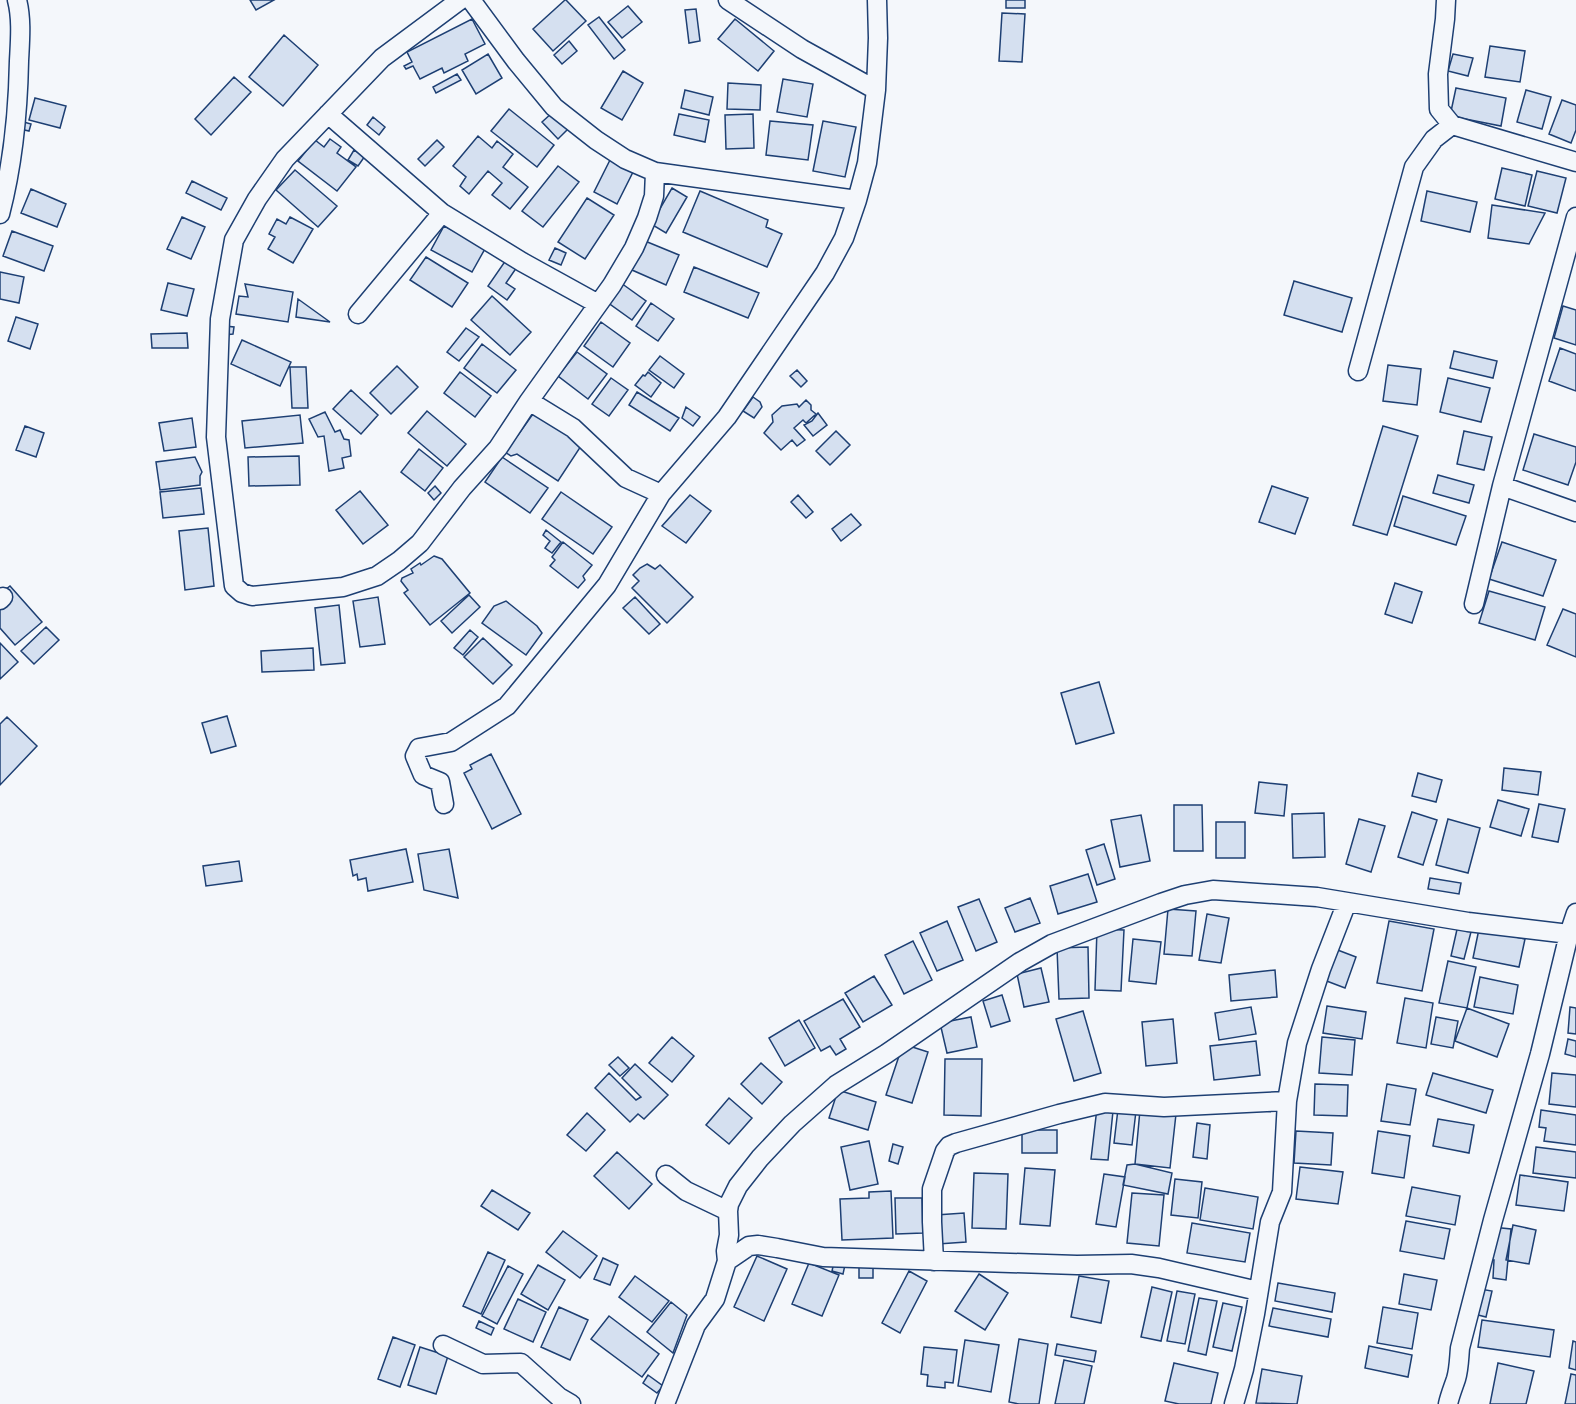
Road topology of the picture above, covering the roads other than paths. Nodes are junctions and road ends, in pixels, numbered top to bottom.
1 (17, 0) edge
2 (460, 0) edge
3 (471, 0) edge
4 (728, 0) edge
5 (877, 0) edge
6 (1446, 0) edge
7 (876, 90) junction
8 (328, 114) junction
9 (1452, 125) junction
10 (1576, 162) edge
11 (655, 172) junction
12 (857, 200) junction
13 (442, 213) junction
14 (0, 214) edge
15 (1576, 217) edge
16 (598, 304) junction
17 (358, 314) dead end
18 (1358, 371) dead end
19 (529, 401) junction
20 (1502, 486) junction
21 (661, 494) junction
22 (1576, 512) edge
23 (1474, 604) dead end
24 (444, 804) dead end
25 (1347, 902) junction
26 (1576, 913) edge
27 (1569, 934) junction
28 (1287, 1101) junction
29 (666, 1175) dead end
30 (728, 1211) junction
31 (729, 1235) junction
32 (749, 1246) junction
33 (727, 1261) junction
34 (934, 1261) junction
35 (1258, 1291) junction
36 (443, 1345) dead end
37 (571, 1404) edge
38 (665, 1404) edge
39 (1234, 1404) edge
40 (1448, 1404) edge

1 - 14 street
2 - 8 street
3 - 11 street
4 - 7 street
5 - 7 street
6 - 9 street
7 - 12 street
8 - 13 street
8 - 19 street
9 - 10 street
9 - 18 street
11 - 12 street
11 - 16 street
12 - 21 street
13 - 16 street
13 - 17 street
15 - 20 street
16 - 19 street
19 - 21 street
20 - 22 street
20 - 23 street
21 - 24 street
25 - 27 street
25 - 28 street
25 - 30 street
26 - 27 street
27 - 40 street
28 - 34 street
28 - 35 street
29 - 30 street
30 - 31 street
31 - 32 street
31 - 33 street
32 - 33 street
32 - 34 street
33 - 38 street
34 - 35 street
35 - 39 street
36 - 37 street

